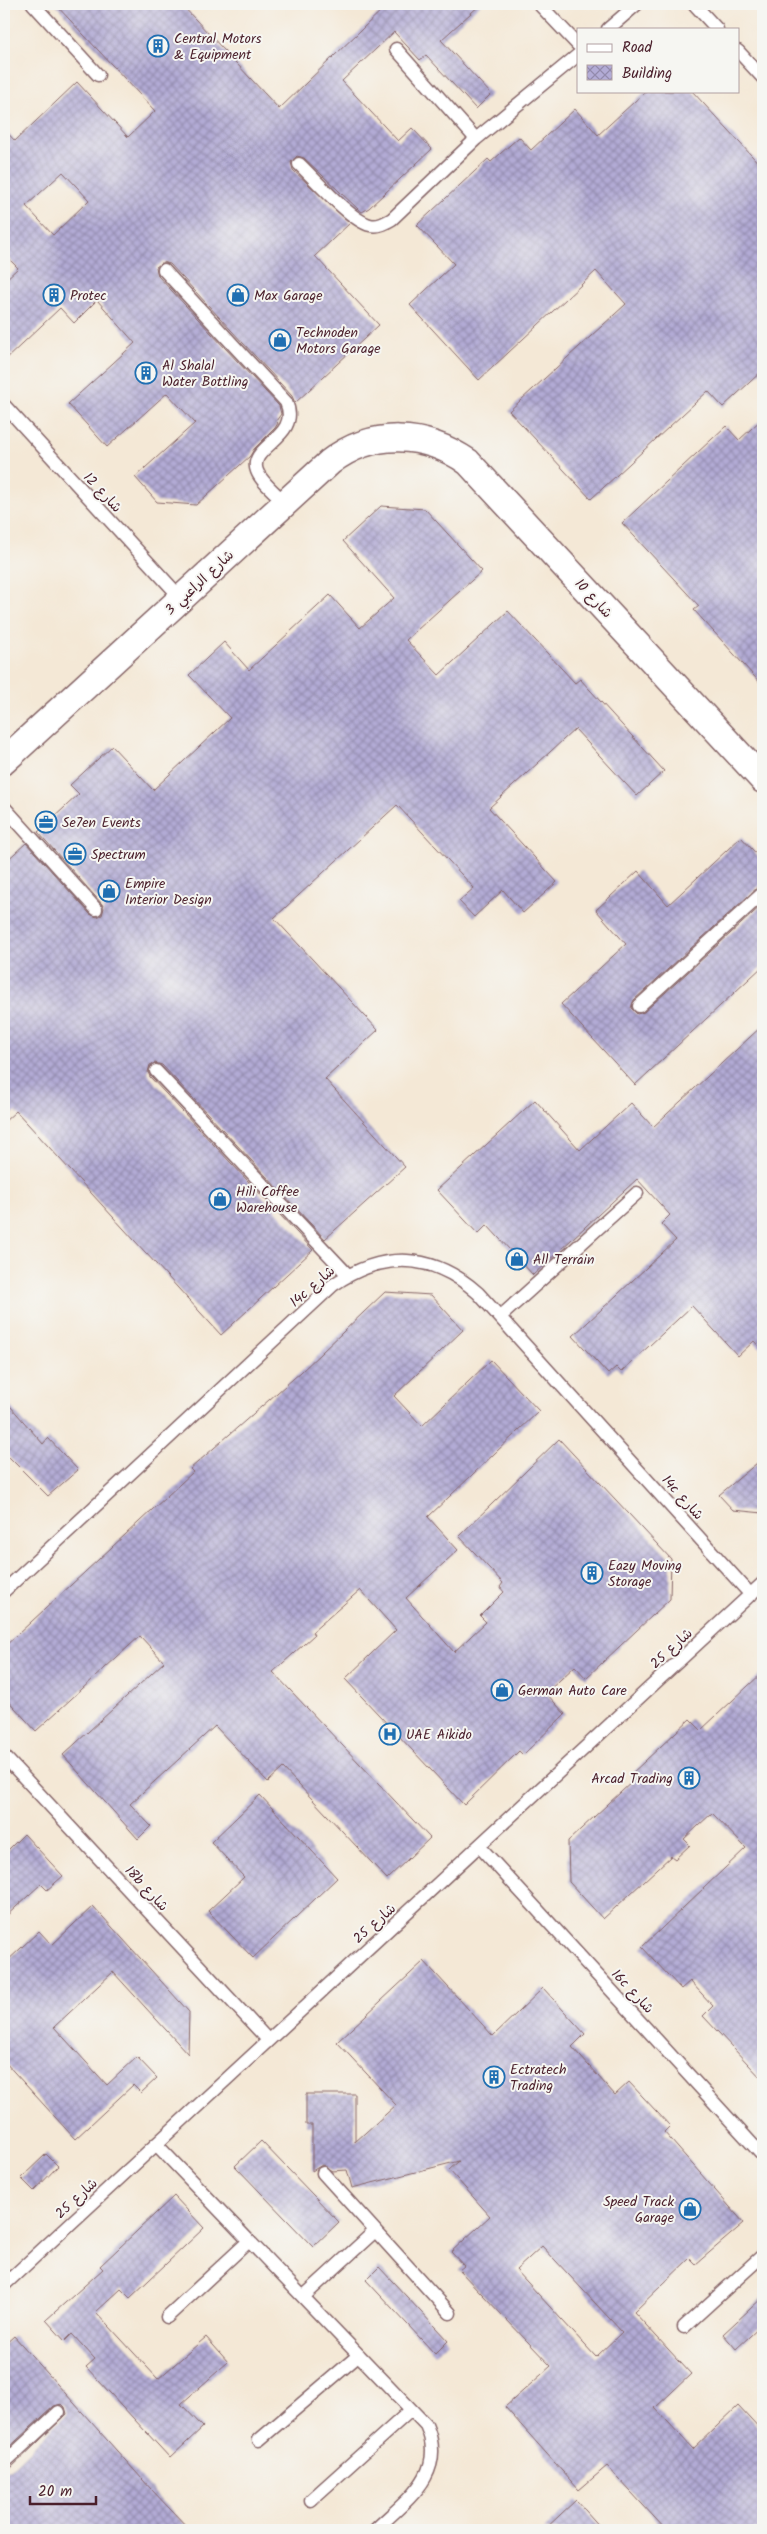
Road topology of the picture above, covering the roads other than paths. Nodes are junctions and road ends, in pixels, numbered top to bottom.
1 (32, 4) edge
2 (538, 4) edge
3 (637, 4) edge
4 (694, 4) edge
5 (609, 28) edge
6 (716, 28) edge
7 (577, 44) edge
8 (396, 49) dead end
9 (740, 53) edge
10 (577, 56) edge
11 (98, 75) dead end
12 (763, 78) edge
13 (476, 139) junction
14 (300, 164) dead end
15 (164, 270) dead end
16 (4, 405) edge
17 (410, 438) joint
18 (285, 503) junction
19 (181, 598) junction
20 (4, 761) edge
21 (763, 780) edge
22 (4, 807) edge
23 (763, 893) edge
24 (96, 909) dead end
25 (639, 1006) dead end
26 (156, 1071) dead end
27 (637, 1193) dead end
28 (348, 1275) junction
29 (500, 1317) junction
30 (763, 1583) edge
31 (4, 1591) edge
32 (751, 1595) junction
33 (4, 1756) edge
34 (480, 1847) junction
35 (268, 2040) junction
36 (156, 2144) junction
37 (763, 2156) edge
38 (323, 2173) dead end
39 (375, 2231) junction
40 (249, 2241) junction
41 (763, 2255) edge
42 (4, 2285) edge
43 (303, 2297) junction
44 (450, 2313) dead end
45 (168, 2317) dead end
46 (684, 2327) dead end
47 (359, 2355) junction
48 (411, 2410) junction
49 (59, 2412) dead end
50 (259, 2440) dead end
51 (4, 2463) edge
52 (311, 2500) dead end
53 (375, 2530) edge

1 - 11 lane
2 - 7 lane
3 - 5 lane
4 - 6 lane
8 - 13 lane
9 - 12 lane
10 - 13 lane
13 - 14 lane
15 - 18 lane
16 - 19 lane, شارع 12
17 - 18 street, شارع الراعبي 3
17 - 21 street, شارع 10
18 - 19 street, شارع الراعبي 3
19 - 20 street, شارع الراعبي 3
22 - 24 lane
23 - 25 lane
26 - 28 lane
27 - 29 lane
28 - 29 lane, 14c شارع
28 - 31 lane, 14c شارع
29 - 32 lane, 14c شارع
30 - 32 lane, شارع 25
32 - 34 lane, شارع 25
33 - 35 lane, 18b شارع
34 - 35 lane, شارع 25
34 - 37 lane, 16c شارع
35 - 36 lane, شارع 25
36 - 40 lane
36 - 42 lane, شارع 25
38 - 39 lane
39 - 43 lane
39 - 44 lane
40 - 43 lane
40 - 45 lane
41 - 46 lane
43 - 47 lane
47 - 48 lane
47 - 50 lane
48 - 52 lane
48 - 53 lane
49 - 51 lane

